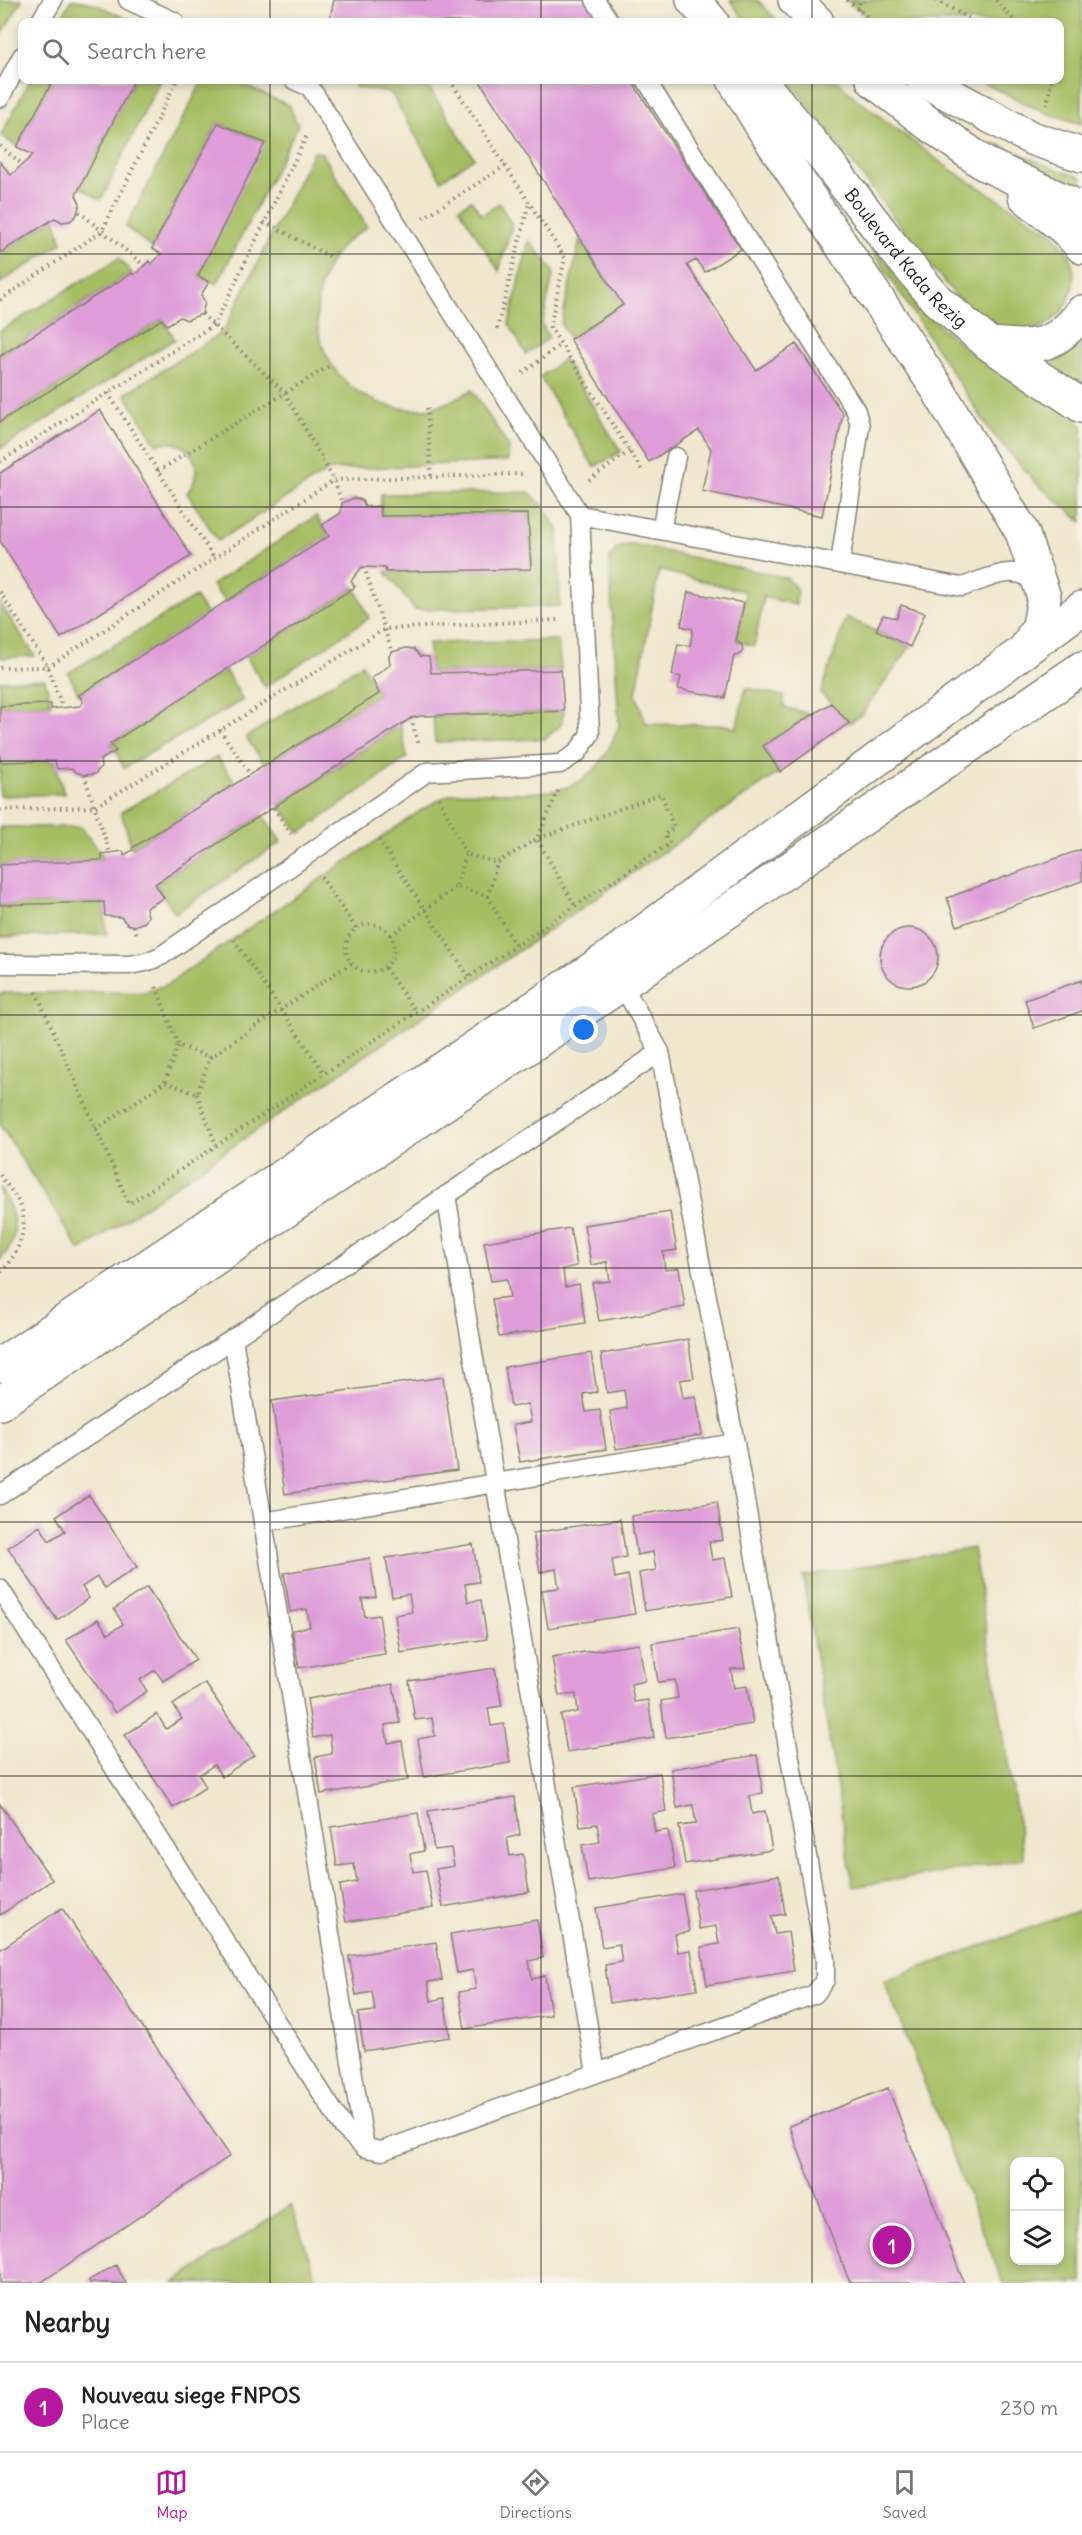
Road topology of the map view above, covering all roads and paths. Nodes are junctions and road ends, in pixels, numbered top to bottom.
1 (52, 0) edge
2 (128, 0) edge
3 (595, 0) edge
4 (687, 0) edge
5 (693, 0) edge
6 (847, 0) edge
7 (860, 0) edge
8 (936, 0) edge
9 (996, 0) edge
10 (146, 4) edge
11 (858, 10) junction
12 (42, 18) edge
13 (169, 18) edge
14 (607, 18) edge
15 (698, 18) edge
16 (709, 18) edge
17 (868, 18) edge
18 (968, 18) edge
19 (1012, 18) edge
20 (18, 64) edge
21 (175, 84) edge
22 (303, 84) edge
23 (453, 84) edge
24 (649, 84) edge
25 (736, 84) edge
26 (762, 84) edge
27 (878, 84) edge
28 (930, 84) edge
29 (0, 98) edge
30 (321, 105) junction
31 (0, 146) edge
32 (1082, 155) edge
33 (985, 164) junction
34 (23, 165) dead end
35 (506, 166) junction
36 (529, 202) junction
37 (1082, 209) edge
38 (79, 212) dead end
39 (264, 222) junction
40 (102, 231) junction
41 (402, 232) junction
42 (1082, 247) edge
43 (333, 258) dead end
44 (144, 266) dead end
45 (0, 300) edge
46 (1082, 312) edge
47 (202, 314) dead end
48 (214, 324) junction
49 (561, 344) junction
50 (989, 344) junction
51 (331, 365) dead end
52 (487, 368) junction
53 (501, 390) junction
54 (108, 393) junction
55 (285, 393) junction
56 (1082, 406) edge
57 (427, 408) dead end
58 (630, 451) junction
59 (676, 457) dead end
60 (0, 462) edge
61 (158, 471) junction
62 (553, 473) junction
63 (431, 477) junction
64 (334, 480) junction
65 (670, 485) junction
66 (568, 495) junction
67 (342, 503) dead end
68 (580, 515) junction
69 (661, 530) junction
70 (1022, 532) junction
71 (214, 558) junction
72 (840, 564) junction
73 (364, 567) dead end
74 (1008, 572) junction
75 (1040, 584) junction
76 (0, 592) edge
77 (1082, 608) edge
78 (584, 618) junction
79 (385, 629) junction
80 (392, 652) dead end
81 (1022, 654) junction
82 (48, 666) junction
83 (0, 668) edge
84 (1082, 668) edge
85 (62, 707) dead end
86 (220, 730) junction
87 (560, 764) junction
88 (427, 772) junction
89 (250, 774) dead end
90 (84, 775) dead end
91 (95, 807) junction
92 (0, 810) edge
93 (363, 817) junction
94 (537, 839) junction
95 (110, 853) dead end
96 (466, 854) junction
97 (306, 856) junction
98 (497, 863) junction
99 (456, 887) junction
100 (488, 896) junction
101 (575, 906) junction
102 (425, 910) junction
103 (218, 917) junction
104 (356, 928) junction
105 (391, 935) junction
106 (515, 946) junction
107 (146, 962) junction
108 (351, 963) junction
109 (0, 964) edge
110 (24, 964) junction
111 (385, 968) junction
112 (614, 972) junction
113 (469, 977) junction
114 (281, 1010) junction
115 (416, 1012) junction
116 (178, 1045) junction
117 (660, 1052) junction
118 (210, 1057) junction
119 (324, 1073) junction
120 (165, 1082) junction
121 (197, 1094) junction
122 (96, 1129) junction
123 (216, 1146) junction
124 (0, 1175) edge
125 (446, 1195) junction
126 (0, 1274) edge
127 (233, 1338) junction
128 (0, 1365) edge
129 (0, 1403) edge
130 (735, 1443) junction
131 (495, 1485) junction
132 (0, 1495) edge
133 (263, 1522) junction
134 (0, 1589) edge
135 (596, 2073) junction
136 (365, 2148) junction

1 - 12 lane
2 - 10 lane
3 - 14 lane
4 - 15 main road
5 - 16 main road
6 - 11 path
7 - 11 path
8 - 18 path
9 - 19 path
10 - 13 lane
11 - 17 path
20 - 29 lane
21 - 40 path
22 - 30 lane
23 - 35 path
24 - 72 lane
25 - 70 main road
26 - 50 main road, Boulevard Kada Rezig
27 - 33 main road
28 - 32 main road
30 - 39 path
30 - 41 lane
31 - 34 path
33 - 37 main road
33 - 42 main road
35 - 36 path
35 - 41 path
36 - 49 path
36 - 52 path
38 - 40 path
39 - 43 path
39 - 48 path
40 - 44 path
40 - 45 path
41 - 52 lane
46 - 50 main road
47 - 48 path
48 - 54 path
48 - 55 path
49 - 53 path
49 - 58 path
50 - 56 main road, Boulevard Kada Rezig
51 - 55 path
52 - 53 lane
53 - 62 lane
54 - 60 path
54 - 61 path
55 - 61 path
55 - 64 path
57 - 63 path
58 - 65 path
58 - 66 path
59 - 65 lane
61 - 71 path
62 - 63 path
62 - 66 lane
63 - 64 path
64 - 67 path
64 - 71 path
65 - 69 lane
66 - 68 lane
68 - 69 lane
68 - 78 lane
69 - 72 lane
70 - 74 lane
70 - 75 main road
71 - 82 path
72 - 74 lane
73 - 79 path
74 - 75 lane
75 - 81 main road
76 - 82 path
77 - 81 main road
78 - 79 path
78 - 87 lane
79 - 80 path
79 - 86 path
81 - 112 main road
82 - 83 path
82 - 85 path
84 - 112 main road
86 - 89 path
86 - 91 path
87 - 88 lane
87 - 94 path
88 - 93 lane
88 - 96 path
90 - 91 path
91 - 92 path
91 - 95 path
93 - 97 lane
93 - 102 path
94 - 98 path
94 - 101 path
94 - 101 path
96 - 98 path
96 - 99 path
97 - 103 lane
97 - 104 path
98 - 100 path
99 - 100 path
99 - 102 path
100 - 106 path
101 - 106 path
102 - 105 path
102 - 113 path
103 - 107 lane
103 - 114 path
104 - 105 path
104 - 108 path
105 - 111 path
106 - 113 path
107 - 110 lane
107 - 116 path
108 - 111 path
108 - 114 path
109 - 110 lane
110 - 122 path
111 - 115 path
112 - 117 lane
112 - 128 main road
112 - 129 main road
113 - 115 path
114 - 118 path
114 - 119 path
115 - 119 path
116 - 118 path
116 - 120 path
117 - 125 lane
117 - 130 lane
118 - 121 path
119 - 123 path
120 - 121 path
120 - 122 path
121 - 123 path
122 - 123 path
124 - 126 path
125 - 127 lane
125 - 131 lane
127 - 132 lane
127 - 133 lane
130 - 131 lane
130 - 135 lane
131 - 133 lane
131 - 135 lane
133 - 136 lane
134 - 136 lane
135 - 136 lane

